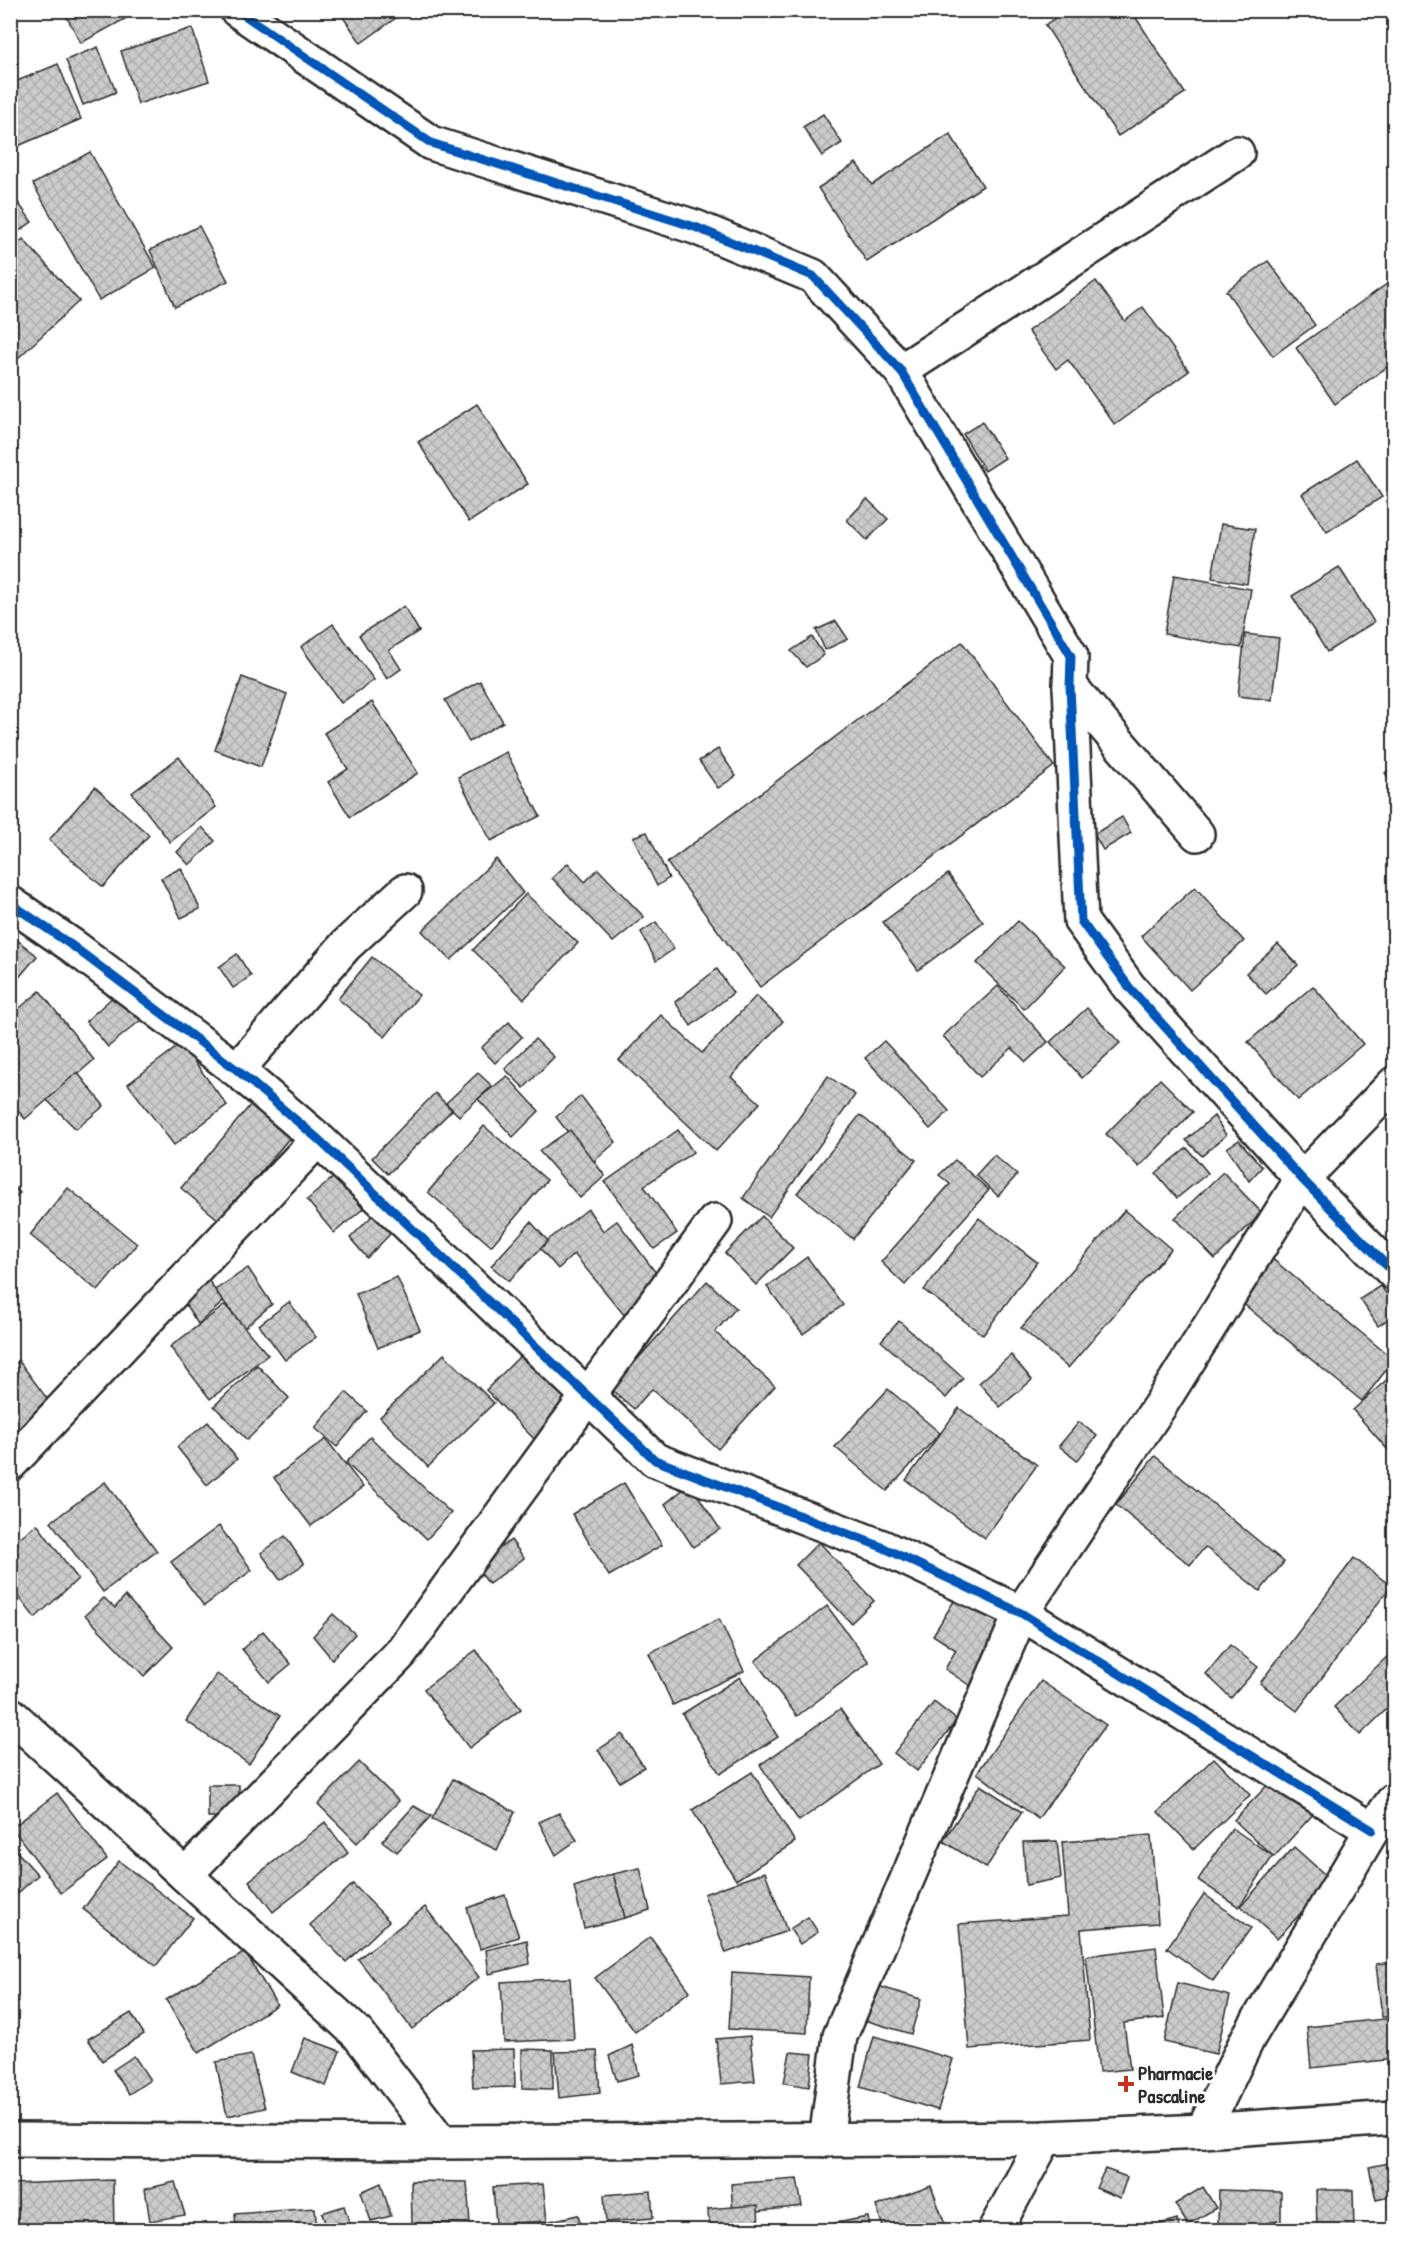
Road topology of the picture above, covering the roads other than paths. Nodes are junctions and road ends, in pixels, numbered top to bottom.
1 (237, 10) edge
2 (1236, 153) dead end
3 (901, 371) junction
4 (1070, 686) junction
5 (1197, 834) dead end
6 (405, 891) dead end
7 (10, 903) edge
8 (237, 1070) junction
9 (1395, 1084) edge
10 (318, 1140) junction
11 (1302, 1179) junction
12 (715, 1221) dead end
13 (1395, 1273) edge
14 (588, 1399) junction
15 (10, 1464) edge
16 (1021, 1613) junction
17 (10, 1713) edge
18 (1395, 1800) edge
19 (1372, 1830) junction
20 (185, 1875) junction
21 (1395, 2118) edge
22 (1203, 2131) junction
23 (1045, 2138) junction
24 (10, 2140) edge
25 (826, 2140) junction
26 (441, 2142) junction
27 (995, 2230) edge

1 - 3 street
2 - 3 street
3 - 4 street
4 - 5 street
4 - 11 street
6 - 8 street
7 - 8 street
8 - 10 street
9 - 11 street
10 - 14 street
10 - 15 street
11 - 13 street
11 - 16 street
12 - 14 street
14 - 16 street
14 - 20 street
16 - 19 street
16 - 25 street
17 - 20 street
18 - 19 street
19 - 22 street
20 - 26 street
21 - 22 street
22 - 23 street
23 - 25 street
23 - 27 street
24 - 26 street
25 - 26 street

